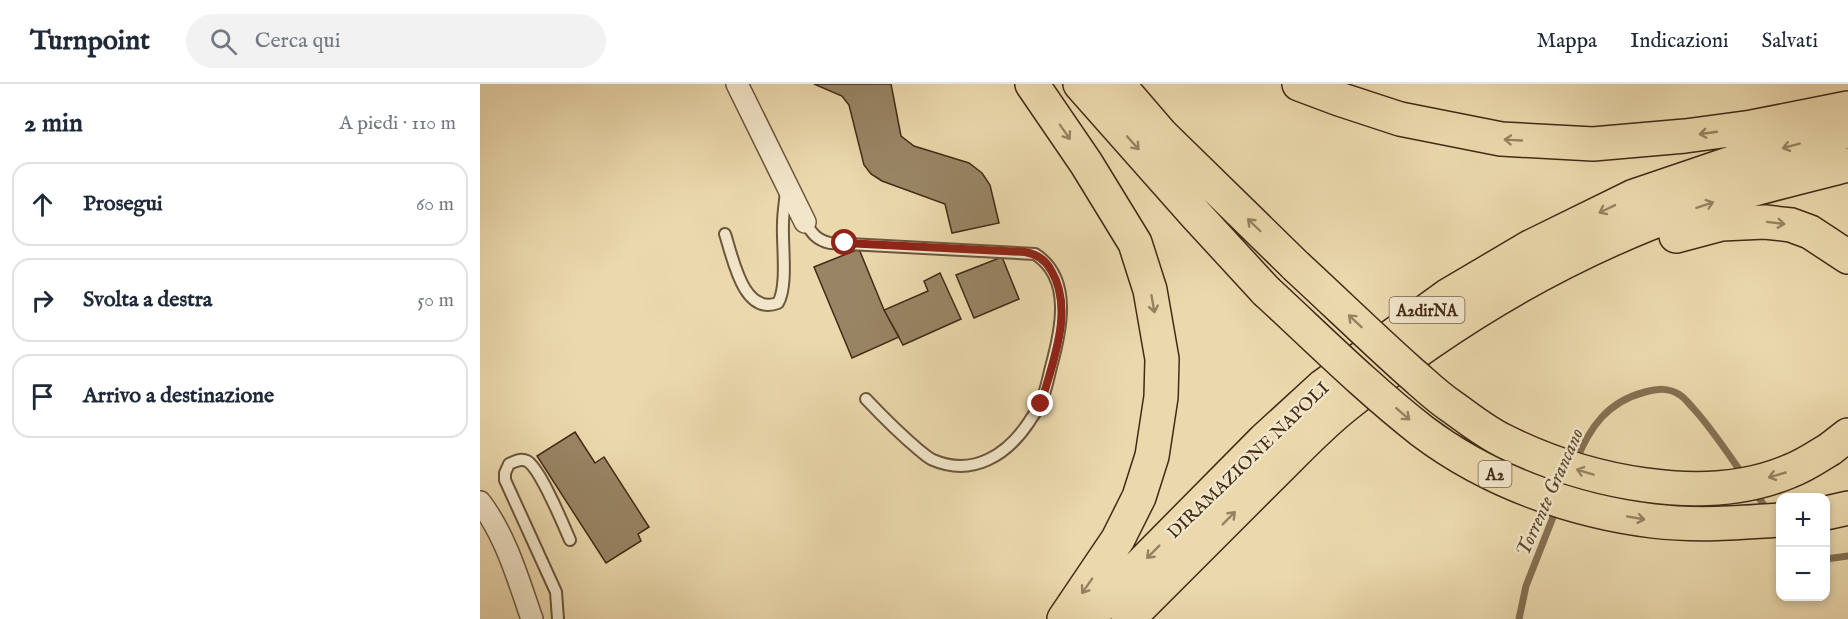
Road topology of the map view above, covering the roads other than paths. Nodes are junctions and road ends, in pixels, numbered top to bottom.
1 (736, 84) edge
2 (1032, 84) edge
3 (1080, 84) edge
4 (1118, 84) edge
5 (1299, 84) edge
6 (1848, 108) edge
7 (1848, 131) edge
8 (1848, 165) edge
9 (786, 185) junction
10 (805, 222) joint
11 (725, 234) dead end
12 (1848, 256) edge
13 (1499, 299) junction
14 (866, 399) dead end
15 (1839, 442) edge
16 (480, 502) edge
17 (1848, 508) edge
18 (1830, 512) edge
19 (1776, 520) edge
20 (570, 540) dead end
21 (532, 619) edge
22 (558, 619) edge
23 (1064, 619) edge
24 (1087, 619) edge
25 (1128, 619) edge

1 - 9 street
2 -> 23 highway
3 -> 19 highway, A2, bridge
15 -> 4 highway, bridge
6 -> 5 highway
7 -> 24 highway, DIRAMAZIONE NAPOLI / A2dirNA
13 -> 8 highway, DIRAMAZIONE NAPOLI / A2dirNA
9 - 10 street
9 - 11 lane
10 - 14 lane
13 -> 12 highway
25 -> 13 highway, DIRAMAZIONE NAPOLI / A2dirNA
16 - 21 street
17 - 18 highway
20 - 22 lane

